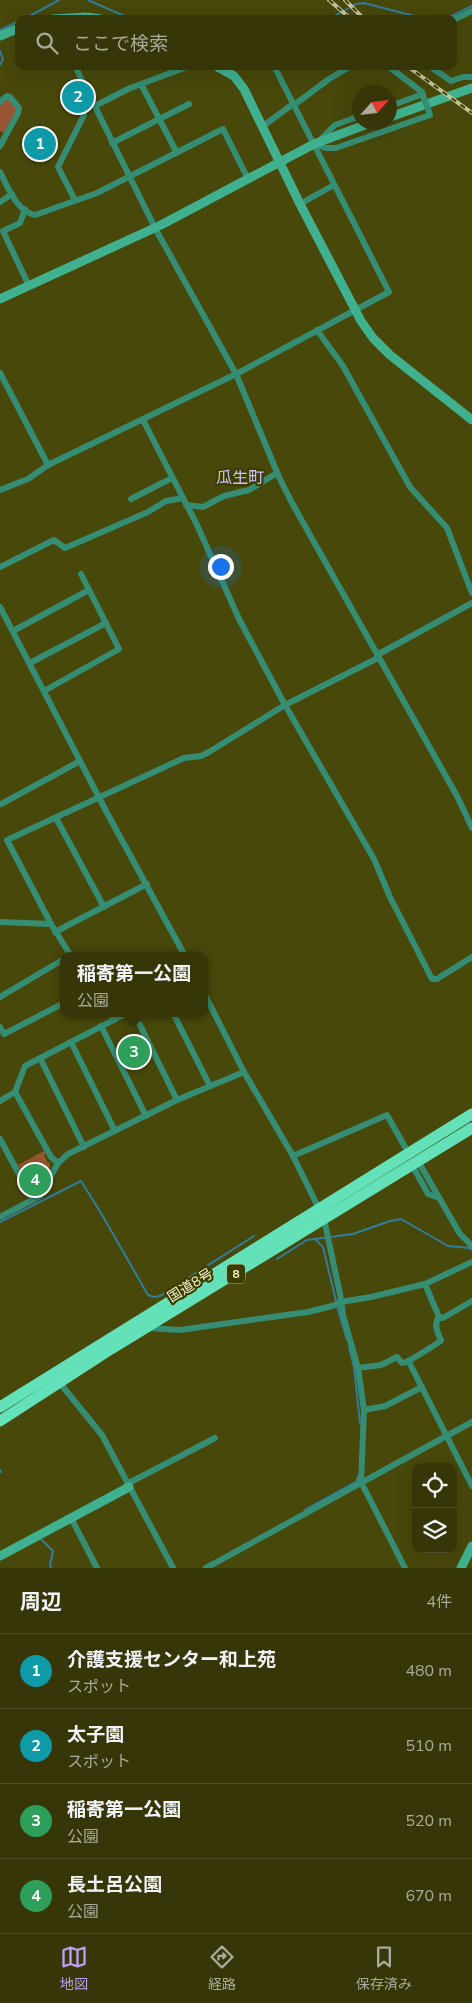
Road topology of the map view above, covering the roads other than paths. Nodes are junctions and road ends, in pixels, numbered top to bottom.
1 (472, 11) edge
2 (457, 18) edge
3 (15, 30) edge
4 (0, 36) edge
5 (77, 70) edge
6 (178, 70) edge
7 (223, 70) edge
8 (276, 70) edge
9 (344, 70) edge
10 (393, 70) edge
11 (435, 70) edge
12 (471, 79) edge
13 (141, 84) junction
14 (472, 88) edge
15 (423, 95) junction
16 (0, 102) edge
17 (189, 104) dead end
18 (294, 104) junction
19 (397, 104) edge
20 (95, 106) junction
21 (84, 115) dead end
22 (397, 115) edge
23 (159, 119) junction
24 (352, 119) edge
25 (263, 126) junction
26 (352, 130) edge
27 (112, 143) junction
28 (316, 144) junction
29 (0, 146) edge
30 (177, 153) junction
31 (280, 161) junction
32 (0, 172) edge
33 (129, 177) junction
34 (248, 180) junction
35 (334, 185) junction
36 (12, 194) junction
37 (76, 200) junction
38 (0, 202) edge
39 (300, 204) junction
40 (25, 209) junction
41 (155, 228) junction
42 (29, 286) junction
43 (0, 299) edge
44 (354, 310) junction
45 (317, 330) junction
46 (0, 373) edge
47 (236, 374) junction
48 (144, 420) junction
49 (472, 420) edge
50 (48, 465) junction
51 (277, 473) junction
52 (172, 478) junction
53 (0, 490) edge
54 (183, 498) junction
55 (131, 499) dead end
56 (186, 505) junction
57 (0, 567) edge
58 (81, 574) dead end
59 (89, 590) junction
60 (472, 593) edge
61 (472, 603) edge
62 (0, 607) edge
63 (106, 623) junction
64 (12, 631) junction
65 (377, 656) junction
66 (30, 664) junction
67 (44, 691) junction
68 (285, 706) junction
69 (80, 761) junction
70 (100, 798) junction
71 (1, 804) edge
72 (56, 818) junction
73 (472, 828) edge
74 (147, 884) junction
75 (104, 907) junction
76 (0, 922) edge
77 (51, 924) junction
78 (55, 932) junction
79 (68, 952) edge
80 (183, 952) edge
81 (472, 956) edge
82 (60, 961) edge
83 (0, 997) edge
84 (208, 1001) edge
85 (60, 1005) edge
86 (112, 1017) edge
87 (119, 1017) edge
88 (136, 1017) edge
89 (175, 1017) edge
90 (114, 1020) junction
91 (102, 1026) junction
92 (0, 1028) edge
93 (71, 1042) junction
94 (40, 1058) junction
95 (244, 1072) junction
96 (210, 1086) junction
97 (15, 1092) junction
98 (177, 1100) junction
99 (0, 1101) edge
100 (472, 1114) edge
101 (146, 1116) junction
102 (472, 1128) edge
103 (116, 1131) junction
104 (0, 1139) edge
105 (84, 1147) junction
106 (405, 1147) dead end
107 (293, 1156) junction
108 (58, 1163) junction
109 (416, 1166) junction
110 (34, 1200) junction
111 (322, 1214) junction
112 (0, 1216) edge
113 (472, 1246) edge
114 (472, 1262) edge
115 (425, 1284) junction
116 (472, 1301) edge
117 (341, 1302) junction
118 (439, 1317) junction
119 (147, 1328) junction
120 (409, 1362) junction
121 (358, 1368) junction
122 (59, 1382) junction
123 (422, 1387) junction
124 (0, 1407) edge
125 (364, 1410) junction
126 (0, 1421) edge
127 (472, 1422) edge
128 (446, 1436) junction
129 (216, 1438) dead end
130 (361, 1482) junction
131 (128, 1486) junction
132 (472, 1486) edge
133 (71, 1518) junction
134 (472, 1546) edge
135 (0, 1556) edge
136 (97, 1568) edge
137 (173, 1568) edge
138 (206, 1568) edge
139 (405, 1568) edge
140 (460, 1568) edge

1 - 2 street
3 - 4 street
5 - 20 street
6 - 13 street
7 - 25 street
8 - 18 street
9 - 18 street
10 - 15 street
11 - 12 street
13 - 20 street
13 - 23 street
14 - 22 street
15 - 19 street
15 - 28 street, bridge
16 - 29 street
17 - 23 street
18 - 25 street
18 - 28 street
20 - 27 street
21 - 37 street
23 - 27 street
23 - 30 street
24 - 28 street
25 - 31 street
26 - 28 street
27 - 33 street
28 - 31 street
28 - 35 street
30 - 33 street
30 - 34 street
31 - 34 street
31 - 39 street
32 - 36 street
33 - 37 street
33 - 41 street
34 - 41 street
35 - 39 street
35 - 44 street
36 - 38 street
36 - 40 street
37 - 40 street
39 - 44 street
40 - 42 street
41 - 42 street
41 - 47 street
42 - 43 street
44 - 45 street
44 - 49 street
45 - 47 street
45 - 60 street
46 - 50 street
47 - 48 street
47 - 51 street
48 - 50 street
48 - 52 street
50 - 53 street
51 - 56 street
51 - 65 street
52 - 54 street
52 - 55 street
54 - 56 street
54 - 57 street
56 - 68 street
58 - 59 street
59 - 63 street
59 - 64 street
61 - 65 street
62 - 64 street
63 - 66 street
63 - 67 street
64 - 66 street
65 - 68 street
65 - 73 street
66 - 67 street
67 - 69 street
68 - 70 street
68 - 81 street
69 - 70 street
69 - 71 street
70 - 72 street
70 - 74 street
72 - 75 street
72 - 77 street
74 - 75 street
74 - 80 street
75 - 78 street
76 - 77 street
77 - 78 street
78 - 79 street
82 - 83 street
84 - 95 street
85 - 92 street
86 - 90 street
87 - 90 street
88 - 98 street
89 - 96 street
90 - 91 street
91 - 93 street
91 - 101 street
93 - 94 street
93 - 103 street
94 - 97 street
94 - 105 street
95 - 96 street
95 - 107 street
96 - 98 street
97 - 99 street
97 - 108 street
98 - 101 street
100 - 111 highway, 国道8号 / 8
101 - 103 street
102 - 109 highway, 国道8号 / 8
103 - 105 street
104 - 110 street
105 - 108 street
106 - 107 street
107 - 111 street
108 - 110 street
109 - 111 highway, 国道8号 / 8
109 - 113 street
110 - 112 street
111 - 117 street
111 - 119 highway, 国道8号 / 8
111 - 124 highway, 国道8号 / 8
114 - 115 street
115 - 117 street
115 - 118 street
116 - 118 street
117 - 119 street
117 - 121 street
118 - 120 street
119 - 122 highway, 国道8号 / 8
120 - 121 street
120 - 123 street
121 - 125 street
122 - 126 highway, 国道8号 / 8
122 - 131 street
123 - 125 street
123 - 128 street
125 - 130 street
127 - 128 street
128 - 130 street
128 - 132 street
129 - 131 street
130 - 138 street
130 - 139 street
131 - 133 street
131 - 137 street
133 - 135 street
133 - 136 street
134 - 140 street

